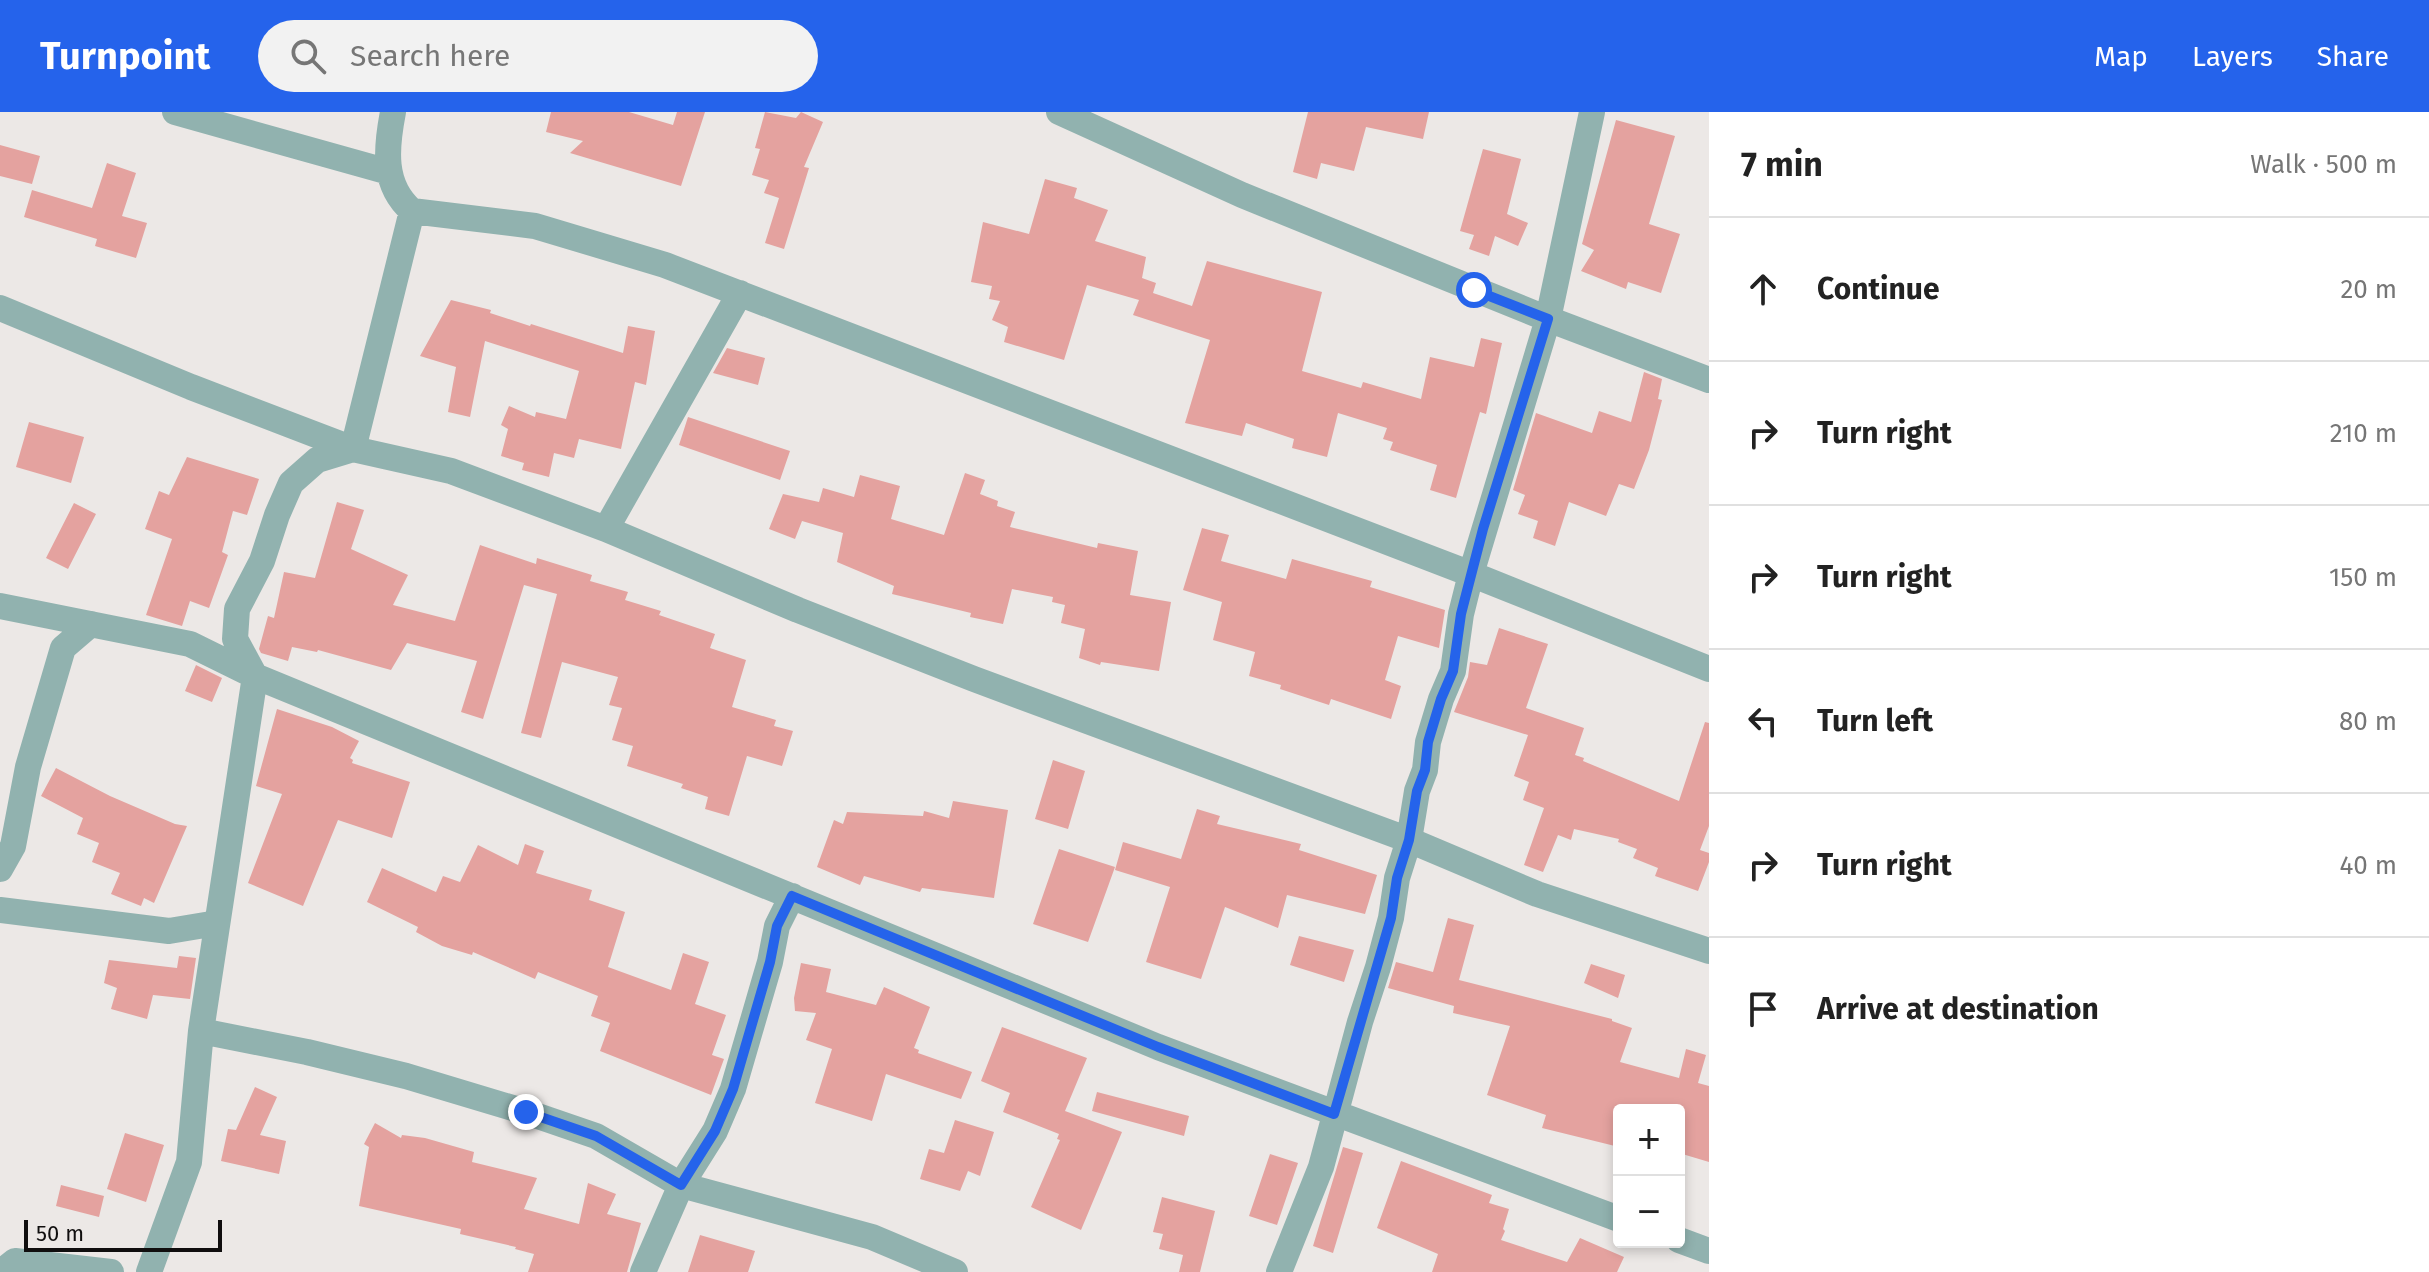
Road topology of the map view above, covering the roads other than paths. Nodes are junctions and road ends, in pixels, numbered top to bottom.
1 (175, 112) edge
2 (393, 112) edge
3 (1059, 112) edge
4 (1592, 112) edge
5 (389, 172) junction
6 (412, 211) junction
7 (740, 293) junction
8 (0, 308) edge
9 (1548, 319) junction
10 (1709, 380) edge
11 (353, 449) junction
12 (606, 529) junction
13 (1471, 574) junction
14 (0, 606) edge
15 (91, 624) junction
16 (1709, 669) edge
17 (255, 676) junction
18 (1409, 840) junction
19 (0, 869) edge
20 (792, 896) junction
21 (0, 910) edge
22 (217, 923) junction
23 (1709, 951) edge
24 (201, 1031) junction
25 (1334, 1114) junction
26 (681, 1185) junction
27 (1613, 1217) edge
28 (1685, 1242) edge
29 (1709, 1251) edge
30 (1, 1272) edge
31 (111, 1272) edge
32 (149, 1272) edge
33 (643, 1272) edge
34 (955, 1272) edge
35 (1279, 1272) edge

1 - 5 street
2 - 5 street
3 - 9 street
4 - 9 street
5 - 6 street
6 - 7 street
6 - 11 street
7 - 12 street
7 - 13 street
8 - 11 street
9 - 10 street
9 - 13 street
11 - 12 street
11 - 17 street
12 - 18 street
13 - 16 street
13 - 18 street
14 - 15 street
15 - 17 street
15 - 19 street
17 - 20 street
17 - 22 street
18 - 23 street
18 - 25 street
20 - 25 street
20 - 26 street
21 - 22 street
22 - 24 street
24 - 26 street
24 - 32 street
25 - 27 street
25 - 35 street
26 - 33 street
26 - 34 street
28 - 29 street
30 - 31 street

